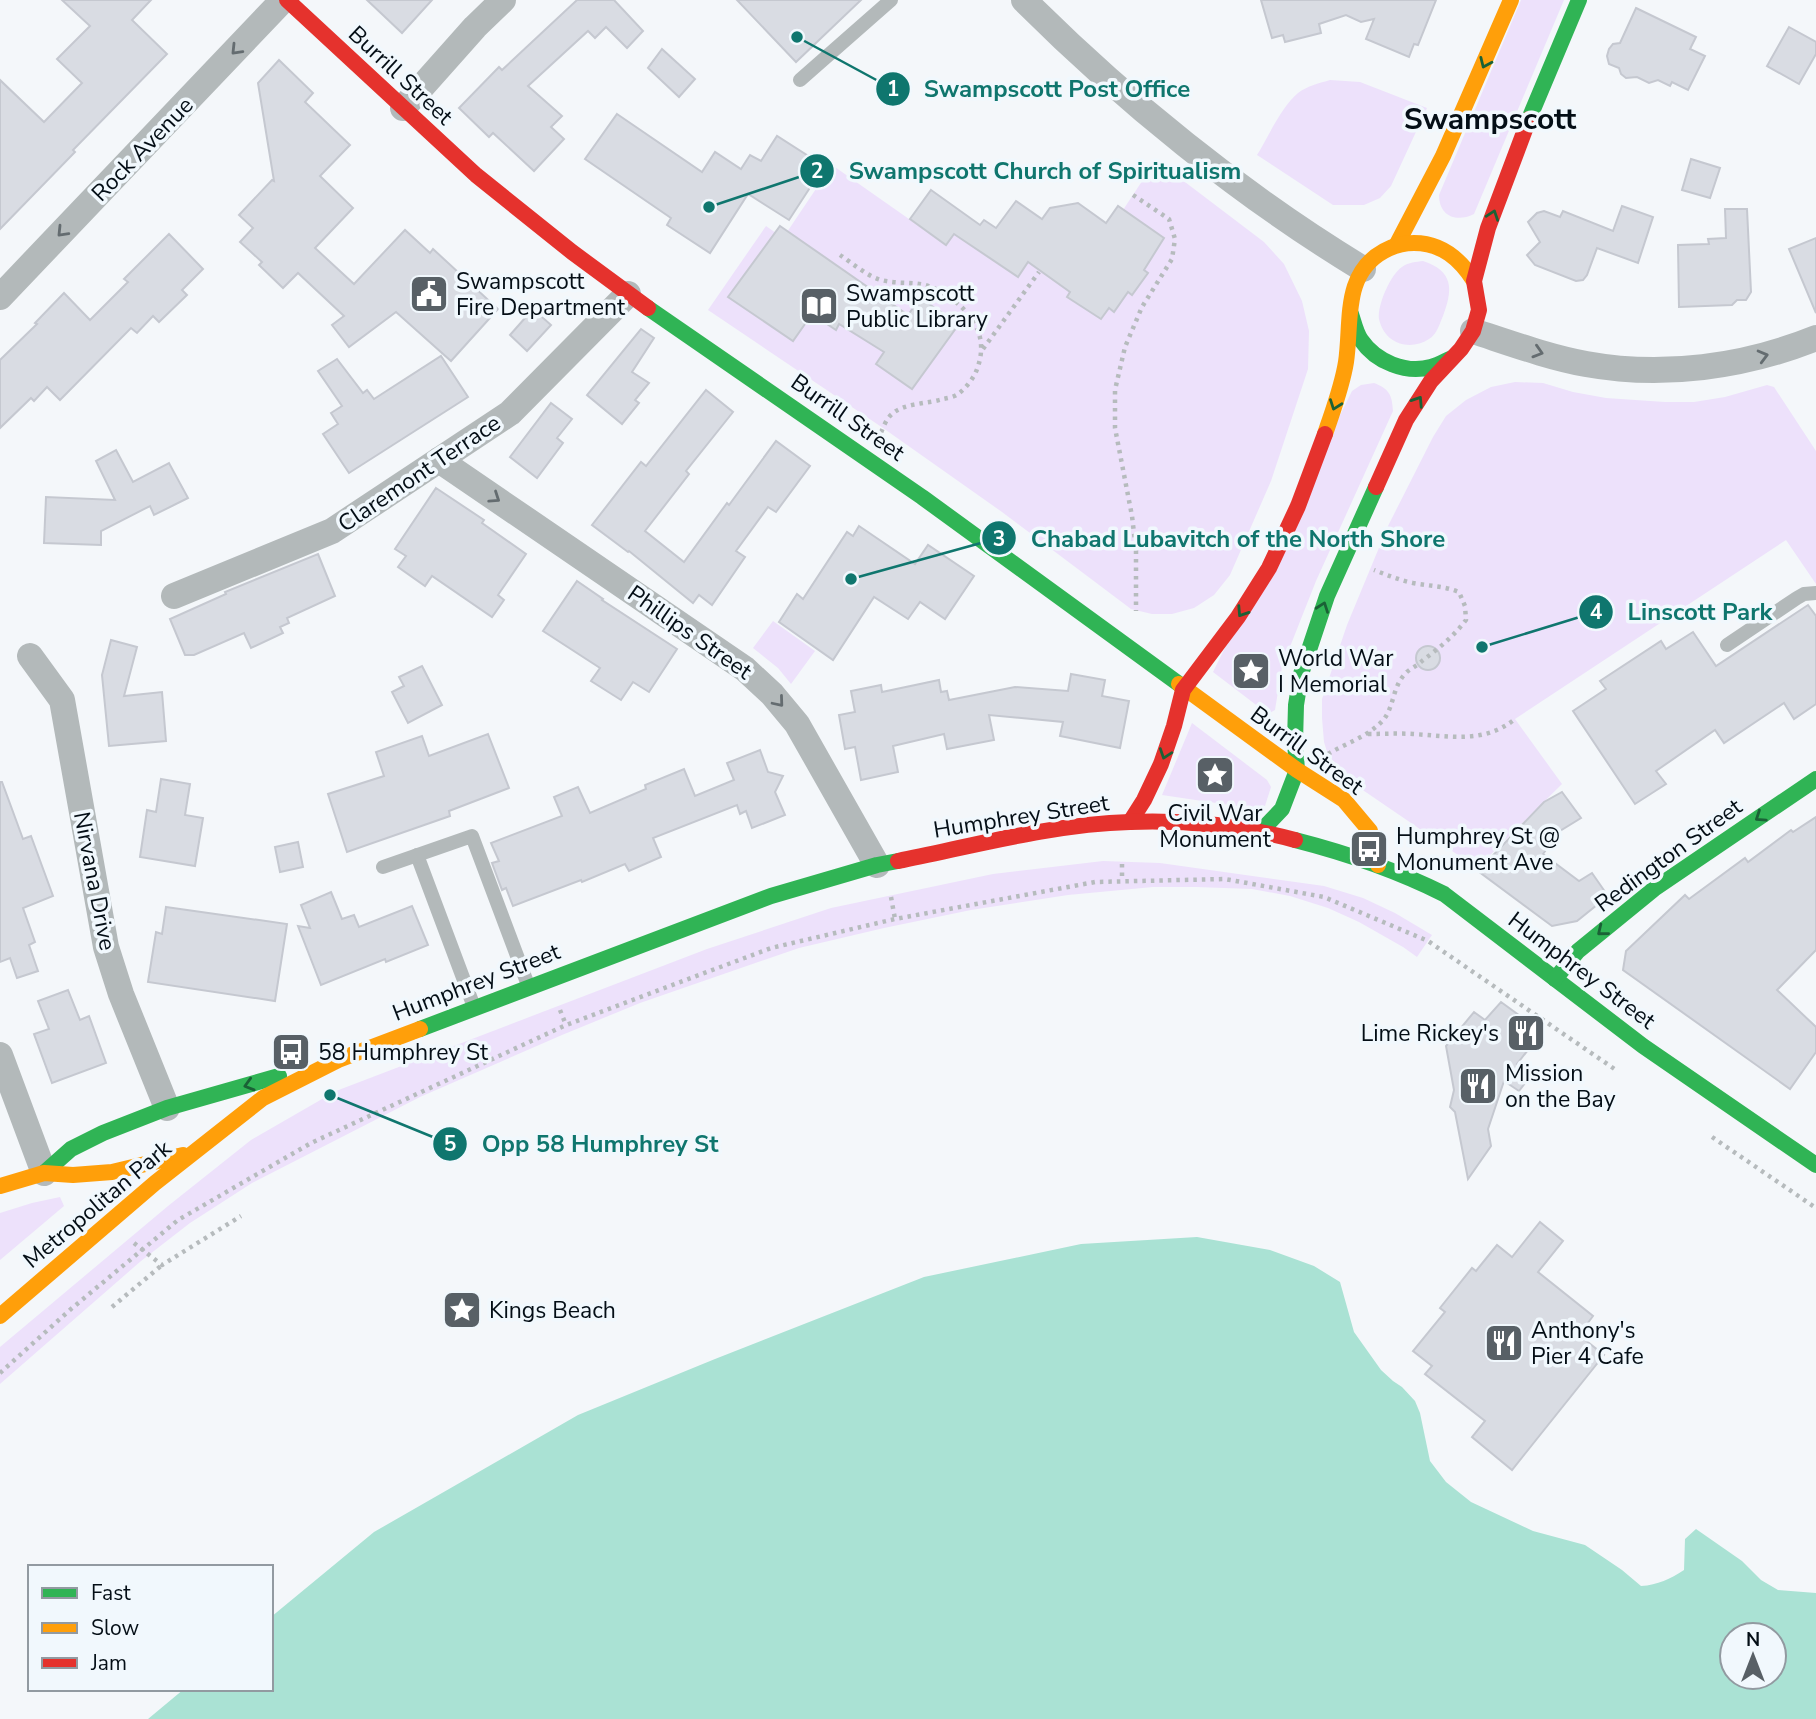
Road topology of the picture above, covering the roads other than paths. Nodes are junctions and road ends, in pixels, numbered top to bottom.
1 (285, 0) edge
2 (503, 0) edge
3 (891, 0) edge
4 (1024, 0) edge
5 (1511, 0) edge
6 (1579, 0) edge
7 (800, 80) dead end
8 (402, 108) junction
9 (1397, 244) junction
10 (1363, 269) junction
11 (1474, 281) junction
12 (628, 294) junction
13 (0, 297) edge
14 (1352, 314) junction
15 (1473, 331) junction
16 (1816, 338) edge
17 (1452, 358) junction
18 (439, 460) junction
19 (1816, 593) edge
20 (174, 596) dead end
21 (1727, 645) dead end
22 (30, 656) dead end
23 (1184, 688) junction
24 (1297, 770) junction
25 (1816, 779) edge
26 (1130, 822) junction
27 (1261, 831) junction
28 (417, 855) junction
29 (877, 865) junction
30 (1378, 865) junction
31 (383, 867) dead end
32 (1555, 979) junction
33 (528, 986) junction
34 (474, 1007) junction
35 (0, 1055) edge
36 (338, 1060) junction
37 (167, 1108) junction
38 (191, 1153) junction
39 (1816, 1165) edge
40 (44, 1172) junction
41 (0, 1186) edge
42 (0, 1316) edge

1 - 8 street, Burrill Street
1 -> 13 street, Rock Avenue
2 - 8 street
3 - 7 lane
4 - 10 street
5 -> 9 street
11 -> 6 street
8 - 12 street, Burrill Street
9 - 10 street
9 - 11 street
10 - 14 street
11 - 15 street
12 - 18 street, Claremont Terrace
12 - 23 street, Burrill Street
14 - 17 street
14 -> 23 street
15 -> 16 street
15 - 17 street
24 -> 17 street
18 - 20 street, Claremont Terrace
18 -> 29 street, Phillips Street
19 - 21 lane
22 - 37 street, Nirvana Drive
23 - 24 street, Burrill Street
23 -> 26 street
24 - 27 street
24 - 30 street, Burrill Street
25 -> 32 street, Redington Street
26 - 27 street, Humphrey Street
26 - 29 street, Humphrey Street
27 - 30 street, Humphrey Street
28 - 31 lane
28 - 33 lane
28 - 34 lane
29 - 33 street, Humphrey Street
30 - 32 street, Humphrey Street
32 - 39 street, Humphrey Street
33 - 34 street, Humphrey Street
34 - 36 street, Humphrey Street
35 - 40 street
36 -> 37 street, Humphrey Street
36 - 38 street, Humphrey Street
37 - 40 street, Humphrey Street
38 - 40 street, Humphrey Street
38 - 42 street, Metropolitan Park
40 - 41 street, Humphrey Street

